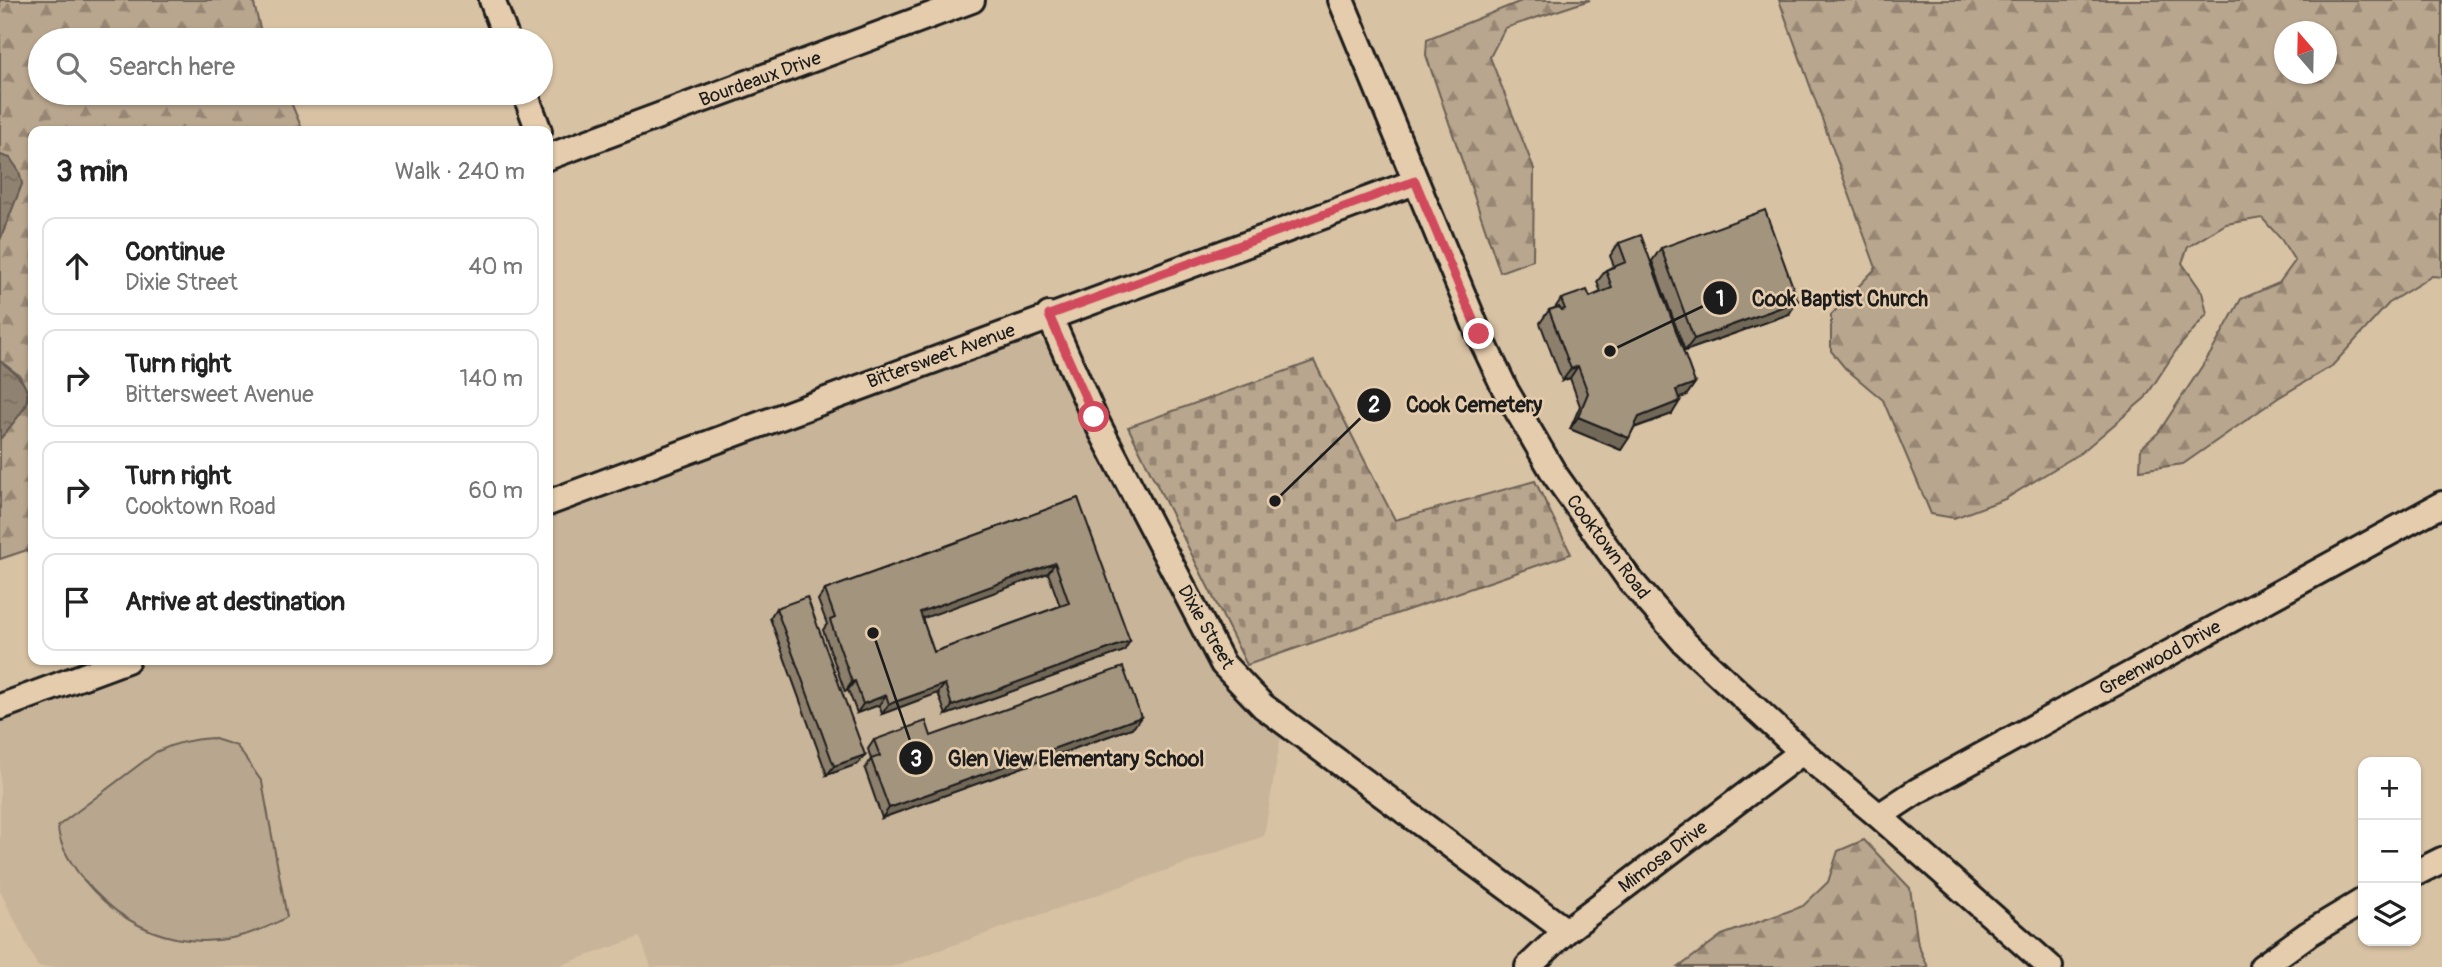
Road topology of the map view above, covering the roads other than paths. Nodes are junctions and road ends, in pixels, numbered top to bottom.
1 (492, 0) edge
2 (972, 0) edge
3 (1341, 0) edge
4 (502, 28) edge
5 (529, 105) edge
6 (537, 126) edge
7 (553, 155) edge
8 (1415, 181) junction
9 (1049, 315) junction
10 (553, 501) edge
11 (2442, 503) edge
12 (113, 665) edge
13 (0, 707) edge
14 (1802, 752) junction
15 (1879, 816) junction
16 (2442, 860) edge
17 (2421, 870) edge
18 (2358, 904) edge
19 (1566, 931) junction
20 (1528, 967) edge
21 (2050, 967) edge
22 (2262, 967) edge

1 - 4 street
2 - 7 street, Bourdeaux Drive
3 - 8 street, Cooktown Road
5 - 6 street
8 - 9 street, Bittersweet Avenue
8 - 14 street, Cooktown Road
9 - 10 street, Bittersweet Avenue
9 - 19 street, Dixie Street
11 - 15 street, Greenwood Drive
12 - 13 street
14 - 15 street, Cooktown Road
14 - 19 street, Mimosa Drive
15 - 21 street, Cooktown Road
16 - 17 street
18 - 22 street
19 - 20 street, Mimosa Drive

